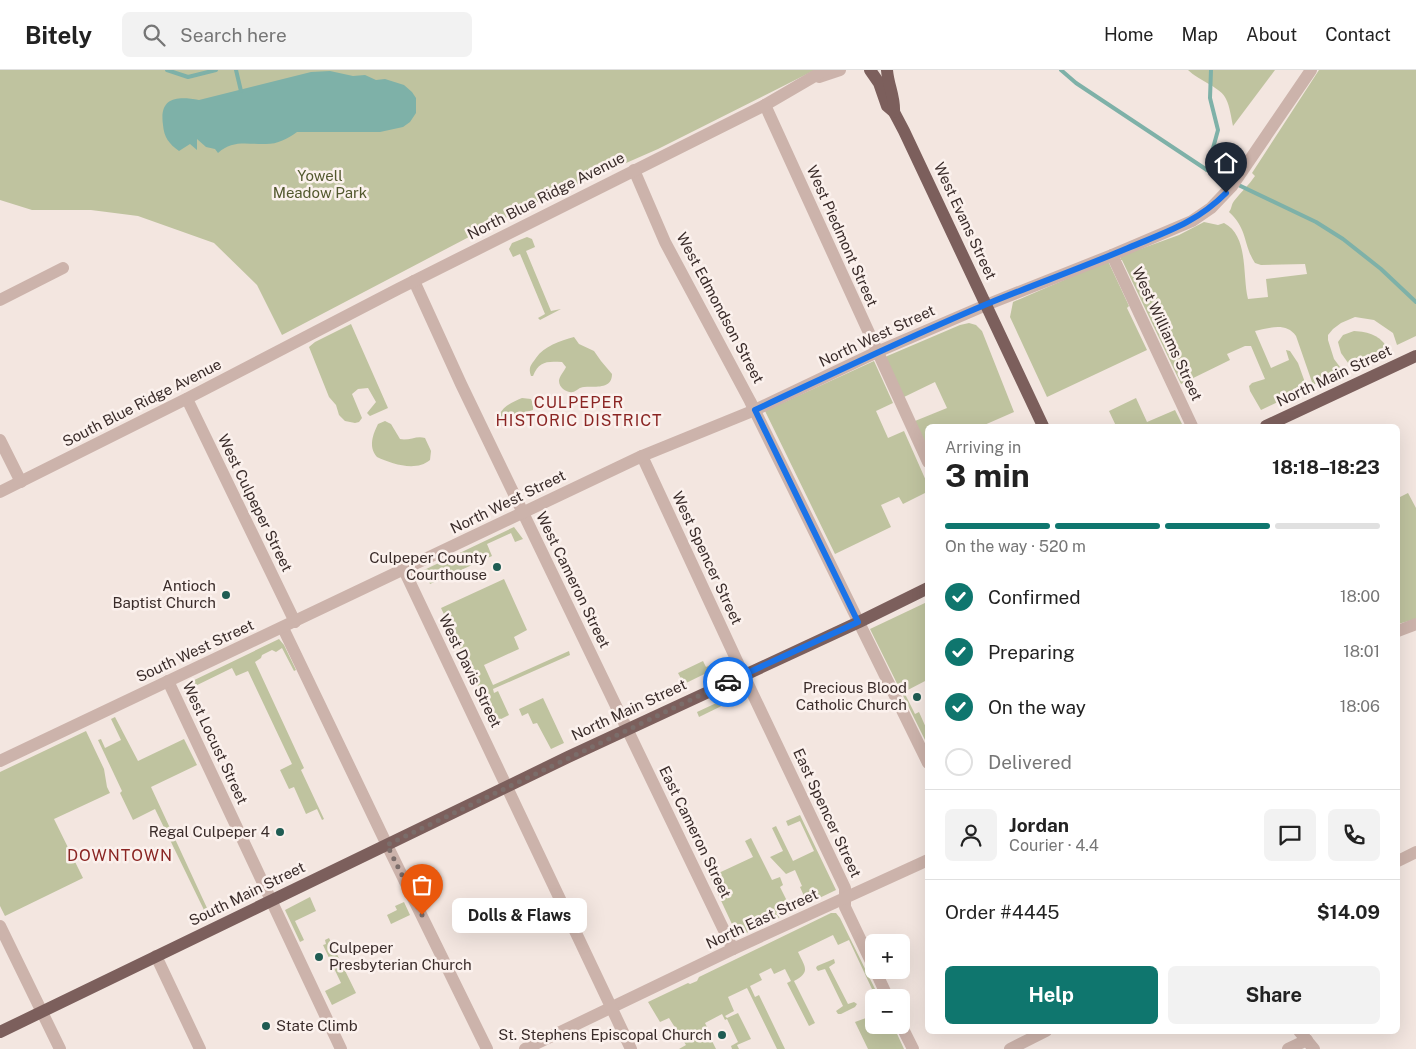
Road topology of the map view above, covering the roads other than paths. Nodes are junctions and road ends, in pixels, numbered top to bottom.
1 (825, 70) edge
2 (840, 70) edge
3 (870, 70) edge
4 (887, 70) edge
5 (1311, 70) edge
6 (810, 80) junction
7 (765, 105) junction
8 (894, 112) junction
9 (634, 170) junction
10 (1112, 255) junction
11 (63, 268) dead end
12 (414, 280) junction
13 (0, 300) edge
14 (986, 304) junction
15 (297, 340) joint
16 (877, 352) junction
17 (1416, 356) edge
18 (187, 399) junction
19 (755, 410) junction
20 (1042, 424) edge
21 (1191, 424) edge
22 (1270, 424) edge
23 (0, 440) edge
24 (642, 456) junction
25 (925, 456) edge
26 (21, 482) junction
27 (0, 492) edge
28 (522, 512) junction
29 (404, 570) junction
30 (925, 589) edge
31 (295, 622) junction
32 (858, 622) junction
33 (1416, 624) edge
34 (283, 628) junction
35 (1400, 630) edge
36 (743, 674) junction
37 (168, 681) junction
38 (627, 730) junction
39 (925, 757) edge
40 (0, 761) edge
41 (508, 786) junction
42 (387, 845) junction
43 (1416, 852) edge
44 (1400, 857) edge
45 (925, 861) edge
46 (845, 899) junction
47 (271, 901) junction
48 (0, 926) edge
49 (865, 949) edge
50 (734, 950) junction
51 (156, 956) junction
52 (611, 1007) junction
53 (42, 1012) junction
54 (0, 1032) edge
55 (906, 1034) edge
56 (1040, 1034) edge
57 (1307, 1040) edge
58 (60, 1049) edge
59 (200, 1049) edge
60 (341, 1049) edge
61 (487, 1049) edge
62 (525, 1049) edge
63 (631, 1049) edge
64 (914, 1049) edge
65 (1010, 1049) edge
66 (1288, 1049) edge

1 - 6 street, North Blue Ridge Avenue
2 - 6 street, North Blue Ridge Avenue
3 - 8 main road, West Evans Street
4 - 8 main road, West Evans Street
5 - 10 street, North West Street
6 - 7 street, North Blue Ridge Avenue
7 - 9 street, North Blue Ridge Avenue
7 - 16 street, West Piedmont Street
8 - 14 main road, West Evans Street
9 - 12 street, North Blue Ridge Avenue
9 - 19 street, West Edmondson Street
10 - 14 street, North West Street
10 - 21 street, West Williams Street
11 - 13 street
12 - 15 street, North Blue Ridge Avenue
12 - 28 street, West Cameron Street
14 - 16 street, North West Street
14 - 20 main road, West Evans Street
15 - 18 street, South Blue Ridge Avenue
16 - 19 street, North West Street
16 - 25 street, West Piedmont Street
17 - 22 main road, North Main Street
18 - 26 street, South Blue Ridge Avenue
18 - 31 street, West Culpeper Street
19 - 24 street, North West Street
19 - 32 street, West Edmondson Street
23 - 26 street
24 - 28 street, North West Street
24 - 36 street, West Spencer Street
26 - 27 street, South Blue Ridge Avenue
28 - 29 street, North West Street
28 - 38 street, West Cameron Street
29 - 31 street, South West Street
29 - 41 street, West Davis Street
30 - 32 main road, North Main Street
31 - 34 street, South West Street
32 - 36 main road, North Main Street
32 - 39 street, West Edmondson Street
33 - 35 street
34 - 37 street, South West Street
34 - 42 street
36 - 38 main road, North Main Street
36 - 46 street, East Spencer Street
37 - 40 street, South West Street
37 - 47 street, West Locust Street
38 - 41 main road, North Main Street
38 - 50 street, East Cameron Street
41 - 42 main road, South Main Street
41 - 52 street, West Davis Street
42 - 47 main road, South Main Street
42 - 61 street
43 - 44 street
45 - 46 street, North East Street
46 - 49 street, East Spencer Street
46 - 50 street, North East Street
47 - 51 main road, South Main Street
47 - 60 street, West Locust Street
48 - 53 street
50 - 52 street, North East Street
51 - 53 main road, South Main Street
51 - 59 street
52 - 62 street, North East Street
52 - 63 street, West Davis Street
53 - 54 main road, South Main Street
53 - 58 street
55 - 64 street
56 - 65 street
57 - 66 street

